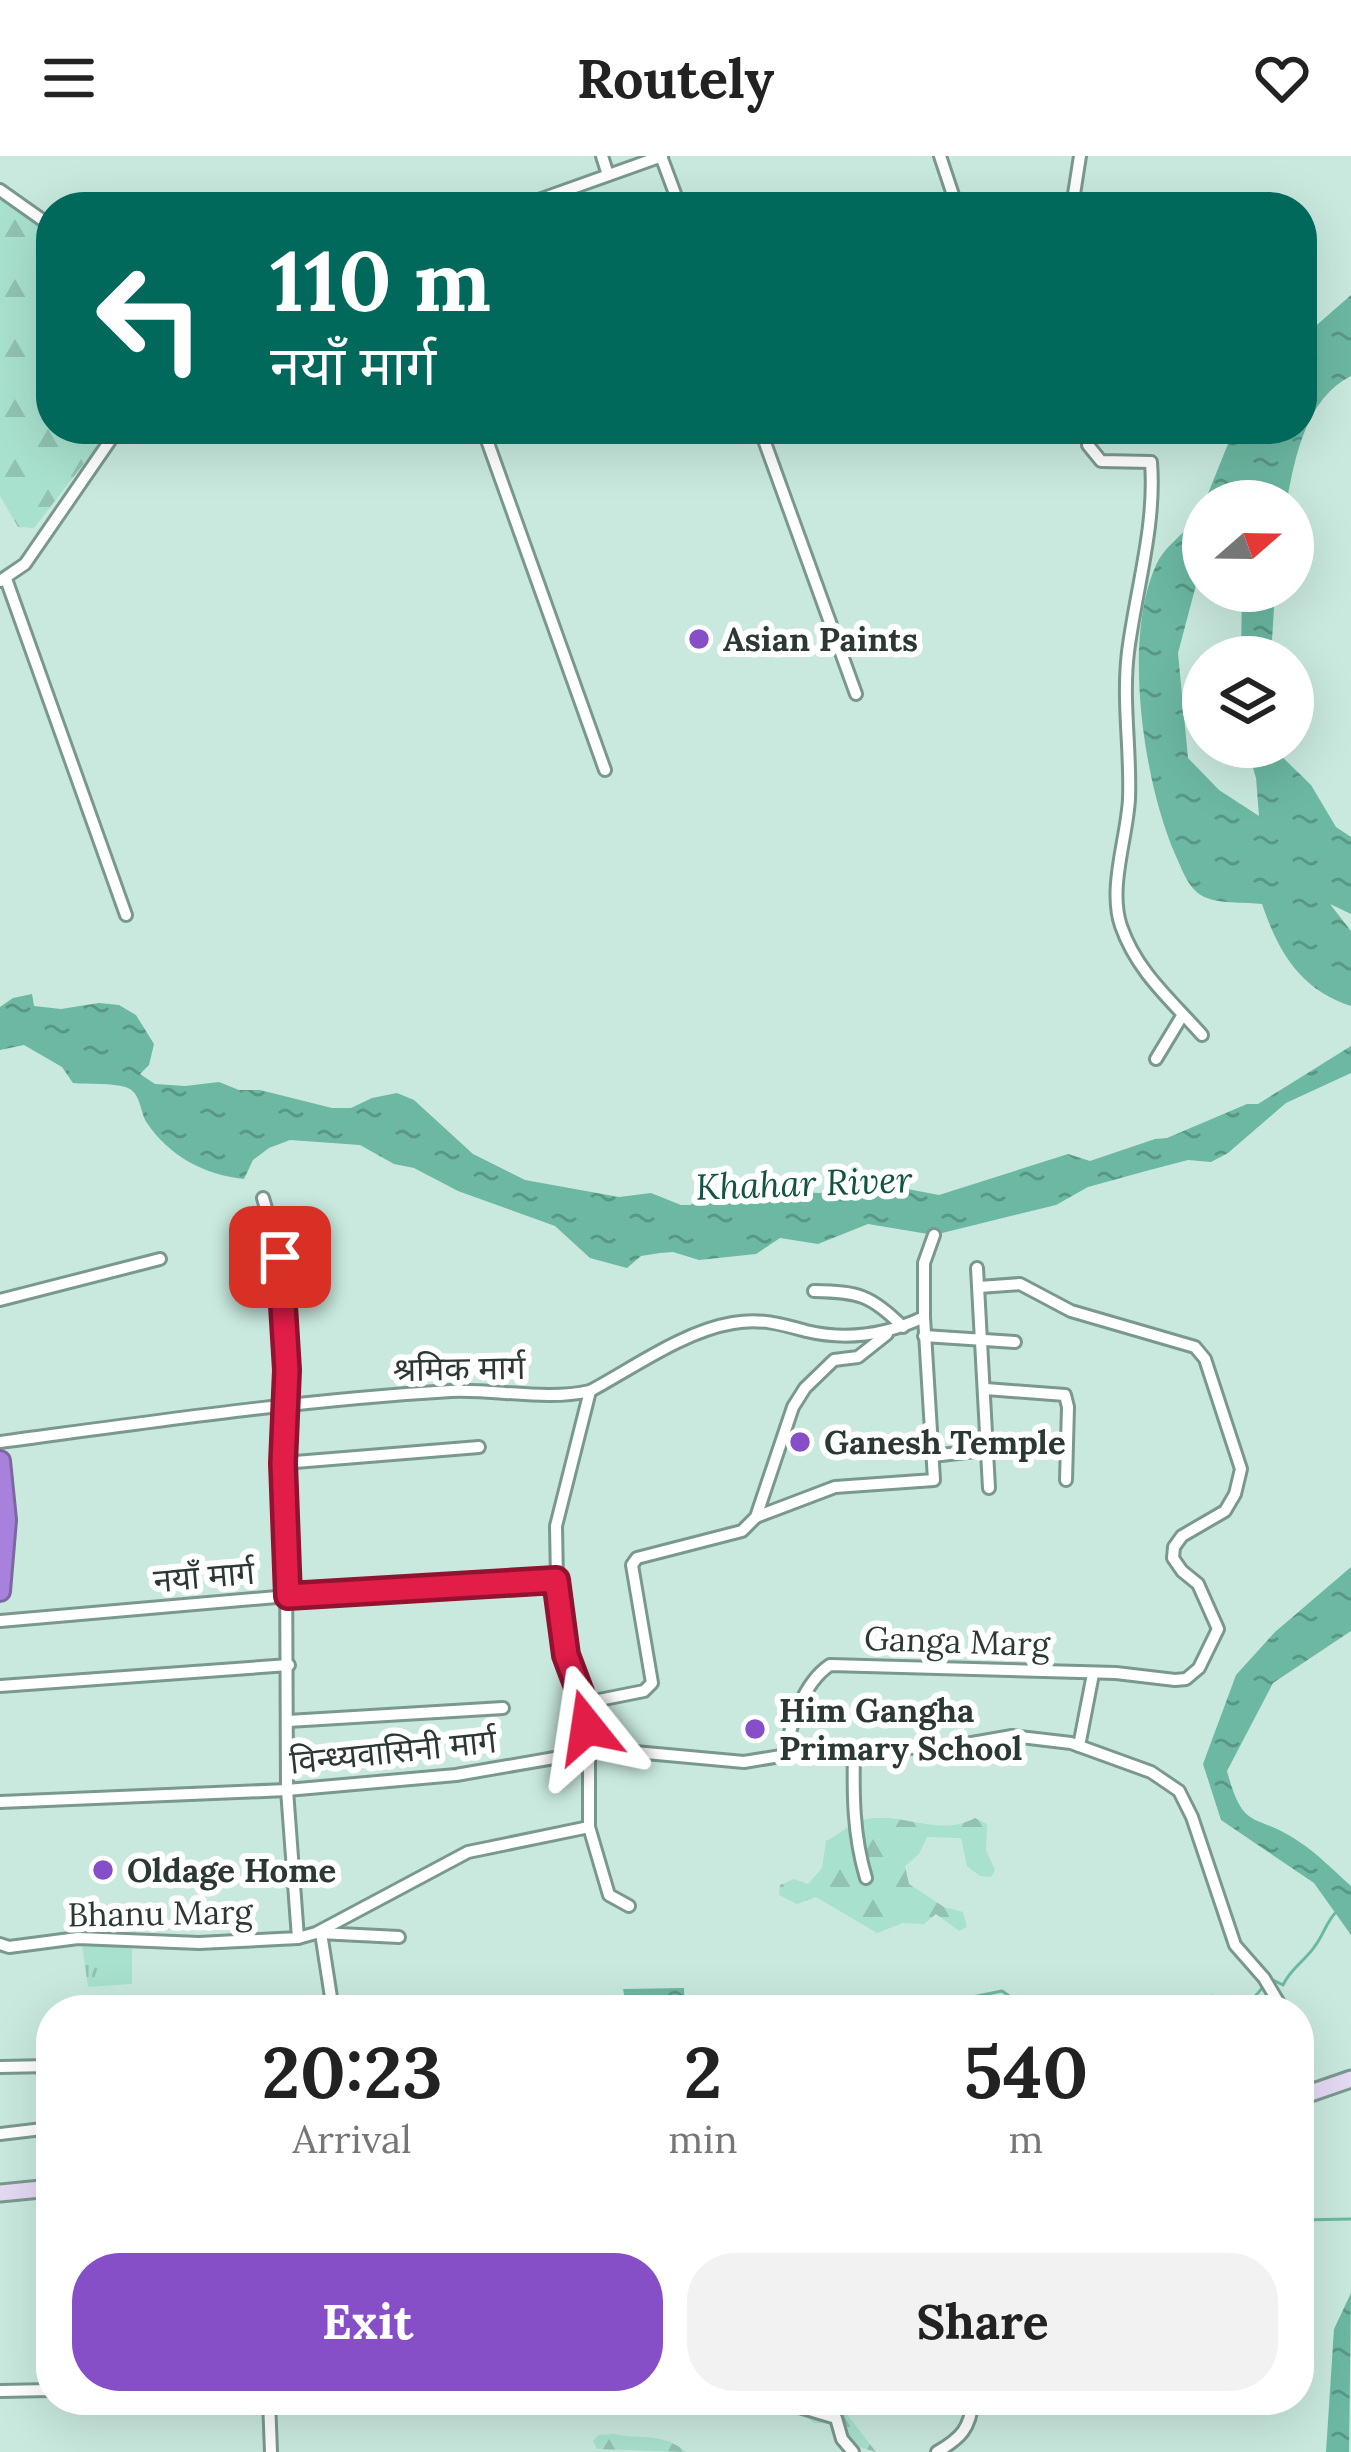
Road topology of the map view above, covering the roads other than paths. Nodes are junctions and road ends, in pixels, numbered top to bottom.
1 (602, 156) edge
2 (661, 156) edge
3 (940, 156) edge
4 (1080, 156) edge
5 (608, 175) junction
6 (0, 190) edge
7 (561, 192) edge
8 (674, 192) edge
9 (952, 192) edge
10 (1074, 192) edge
11 (36, 215) edge
12 (108, 444) edge
13 (488, 444) edge
14 (765, 444) edge
15 (1088, 444) edge
16 (3, 580) edge
17 (856, 694) dead end
18 (605, 770) dead end
19 (126, 915) dead end
20 (1182, 1016) junction
21 (1202, 1035) dead end
22 (1156, 1059) dead end
23 (262, 1198) dead end
24 (934, 1235) dead end
25 (160, 1259) dead end
26 (977, 1268) dead end
27 (979, 1287) junction
28 (814, 1291) dead end
29 (0, 1300) edge
30 (924, 1317) junction
31 (903, 1327) junction
32 (890, 1332) junction
33 (925, 1336) junction
34 (982, 1338) junction
35 (1015, 1342) dead end
36 (986, 1388) junction
37 (590, 1391) junction
38 (283, 1405) junction
39 (1067, 1440) junction
40 (0, 1442) edge
41 (479, 1447) dead end
42 (988, 1450) junction
43 (932, 1456) junction
44 (0, 1461) edge
45 (283, 1463) junction
46 (1066, 1480) dead end
47 (989, 1488) dead end
48 (756, 1517) junction
49 (3, 1521) edge
50 (556, 1580) junction
51 (0, 1591) edge
52 (288, 1596) junction
53 (0, 1621) edge
54 (289, 1665) junction
55 (1093, 1674) junction
56 (0, 1686) edge
57 (584, 1703) junction
58 (503, 1708) dead end
59 (288, 1721) junction
60 (1079, 1746) junction
61 (854, 1748) junction
62 (590, 1752) junction
63 (785, 1756) junction
64 (287, 1790) junction
65 (0, 1802) edge
66 (589, 1827) junction
67 (866, 1878) dead end
68 (629, 1906) dead end
69 (318, 1933) junction
70 (298, 1937) junction
71 (399, 1937) dead end
72 (0, 1944) edge
73 (330, 1995) edge
74 (1274, 1995) edge
75 (36, 2066) edge
76 (0, 2067) edge
77 (1351, 2079) edge
78 (1314, 2088) edge
79 (36, 2130) edge
80 (0, 2134) edge
81 (36, 2189) edge
82 (0, 2193) edge
83 (36, 2390) edge
84 (0, 2391) edge
85 (270, 2415) edge
86 (826, 2415) edge
87 (971, 2415) edge
88 (271, 2452) edge
89 (854, 2452) edge
90 (937, 2452) edge

1 - 5 street
2 - 5 street
2 - 8 street
3 - 9 street
4 - 10 street
5 - 7 street
6 - 11 street
12 - 16 street
13 - 18 street
14 - 17 street
15 - 20 street
16 - 19 street
20 - 21 street
20 - 22 street
23 - 38 street, Bhanu Marg
24 - 30 street
25 - 29 street
26 - 27 street
27 - 34 street
27 - 55 street, Ganga Marg
28 - 31 street
30 - 31 street, श्रमिक मार्ग
30 - 33 street
31 - 32 street, श्रमिक मार्ग
32 - 37 street, श्रमिक मार्ग
32 - 48 street
33 - 34 street
33 - 43 street
34 - 35 street
34 - 36 street
36 - 39 street
36 - 42 street
37 - 38 street, श्रमिक मार्ग
37 - 50 street
38 - 40 street, श्रमिक मार्ग
38 - 45 street, Bhanu Marg
39 - 42 street
39 - 46 street
41 - 45 street
42 - 43 street
42 - 47 street
43 - 48 street
44 - 49 highway
45 - 52 street, Bhanu Marg
48 - 57 street
49 - 51 highway
50 - 52 street, नयाँ मार्ग
50 - 57 street
52 - 53 street, नयाँ मार्ग
52 - 54 street, Bhanu Marg
54 - 56 street
54 - 59 street, Bhanu Marg
55 - 60 street
55 - 63 street, Ganga Marg
57 - 62 street
58 - 59 street
59 - 64 street, Bhanu Marg
60 - 61 street, विन्ध्यवासिनी मार्ग
60 - 74 street, विन्ध्यवासिनी मार्ग
61 - 63 street, विन्ध्यवासिनी मार्ग
61 - 67 street
62 - 63 street, विन्ध्यवासिनी मार्ग
62 - 64 street, विन्ध्यवासिनी मार्ग
62 - 66 street
64 - 65 street, विन्ध्यवासिनी मार्ग
64 - 70 street, Bhanu Marg
66 - 68 street
66 - 69 street
69 - 70 street
69 - 71 street
69 - 73 street
70 - 72 street, Bhanu Marg
75 - 76 street
77 - 78 main road
79 - 80 street
81 - 82 main road
83 - 84 street
85 - 88 street
86 - 89 street
87 - 90 street

